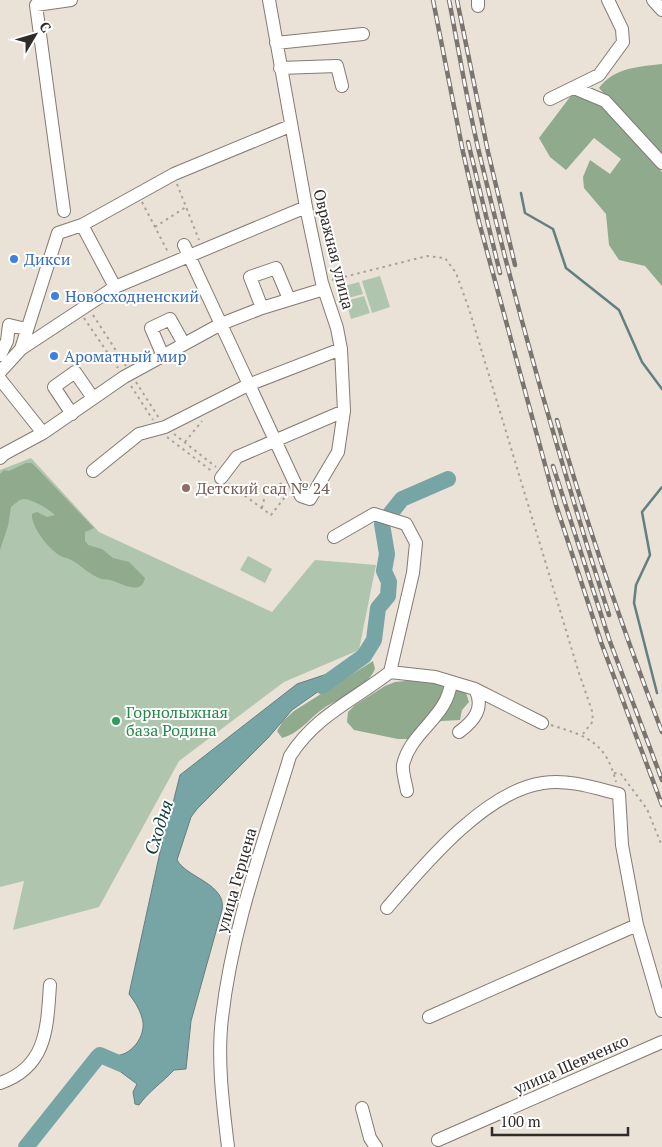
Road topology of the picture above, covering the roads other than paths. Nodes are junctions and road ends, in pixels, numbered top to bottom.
1 (71, 0) edge
2 (269, 0) edge
3 (608, 0) edge
4 (653, 0) edge
5 (36, 2) edge
6 (662, 10) edge
7 (363, 34) dead end
8 (276, 43) junction
9 (280, 68) junction
10 (342, 86) dead end
11 (574, 88) junction
12 (550, 100) dead end
13 (290, 126) junction
14 (662, 164) edge
15 (306, 207) junction
16 (64, 211) dead end
17 (82, 225) junction
18 (186, 250) junction
19 (323, 286) junction
20 (115, 287) junction
21 (289, 299) junction
22 (262, 308) junction
23 (222, 324) junction
24 (26, 329) junction
25 (184, 344) junction
26 (21, 349) junction
27 (341, 349) junction
28 (0, 355) edge
29 (163, 356) junction
30 (0, 372) edge
31 (0, 379) edge
32 (248, 385) junction
33 (93, 398) junction
34 (344, 411) junction
35 (72, 414) junction
36 (43, 433) junction
37 (274, 440) junction
38 (0, 458) edge
39 (93, 471) dead end
40 (222, 475) road end
41 (334, 538) dead end
42 (390, 672) junction
43 (451, 682) junction
44 (476, 689) junction
45 (542, 723) road end
46 (459, 732) dead end
47 (407, 791) dead end
48 (387, 908) dead end
49 (637, 925) junction
50 (50, 985) dead end
51 (662, 1011) edge
52 (429, 1017) dead end
53 (662, 1042) edge
54 (0, 1083) edge
55 (362, 1108) dead end
56 (438, 1140) dead end
57 (228, 1147) edge
58 (376, 1147) edge

1 - 5 street
2 - 8 street, Овражная улица
3 - 11 street
4 - 6 street
5 - 16 street
7 - 8 street
8 - 9 street, Овражная улица
9 - 10 street
9 - 13 street, Овражная улица
11 - 12 street
11 - 14 street
13 - 15 street, Овражная улица
13 - 17 street
15 - 18 street
15 - 19 street, Овражная улица
17 - 20 street
17 - 24 street
18 - 20 street
18 - 23 street
19 - 21 street
19 - 27 street, Овражная улица
20 - 26 street
21 - 22 street
21 - 22 street
22 - 23 street
23 - 25 street
23 - 32 street
24 - 26 street
24 - 28 street
25 - 29 street
25 - 29 street
26 - 30 street
27 - 32 street
27 - 34 street, Овражная улица
29 - 33 street
31 - 36 street
32 - 37 street
32 - 39 street
33 - 35 street
33 - 35 street
34 - 37 street
34 - 37 street, Овражная улица
35 - 36 street
36 - 38 street
37 - 40 street
41 - 42 street
42 - 43 street
42 - 57 street, улица Герцена
43 - 44 street
43 - 47 street
44 - 45 street
44 - 46 street
48 - 49 street
49 - 51 street
49 - 52 street
50 - 54 street
53 - 56 street, улица Шевченко
55 - 58 street

